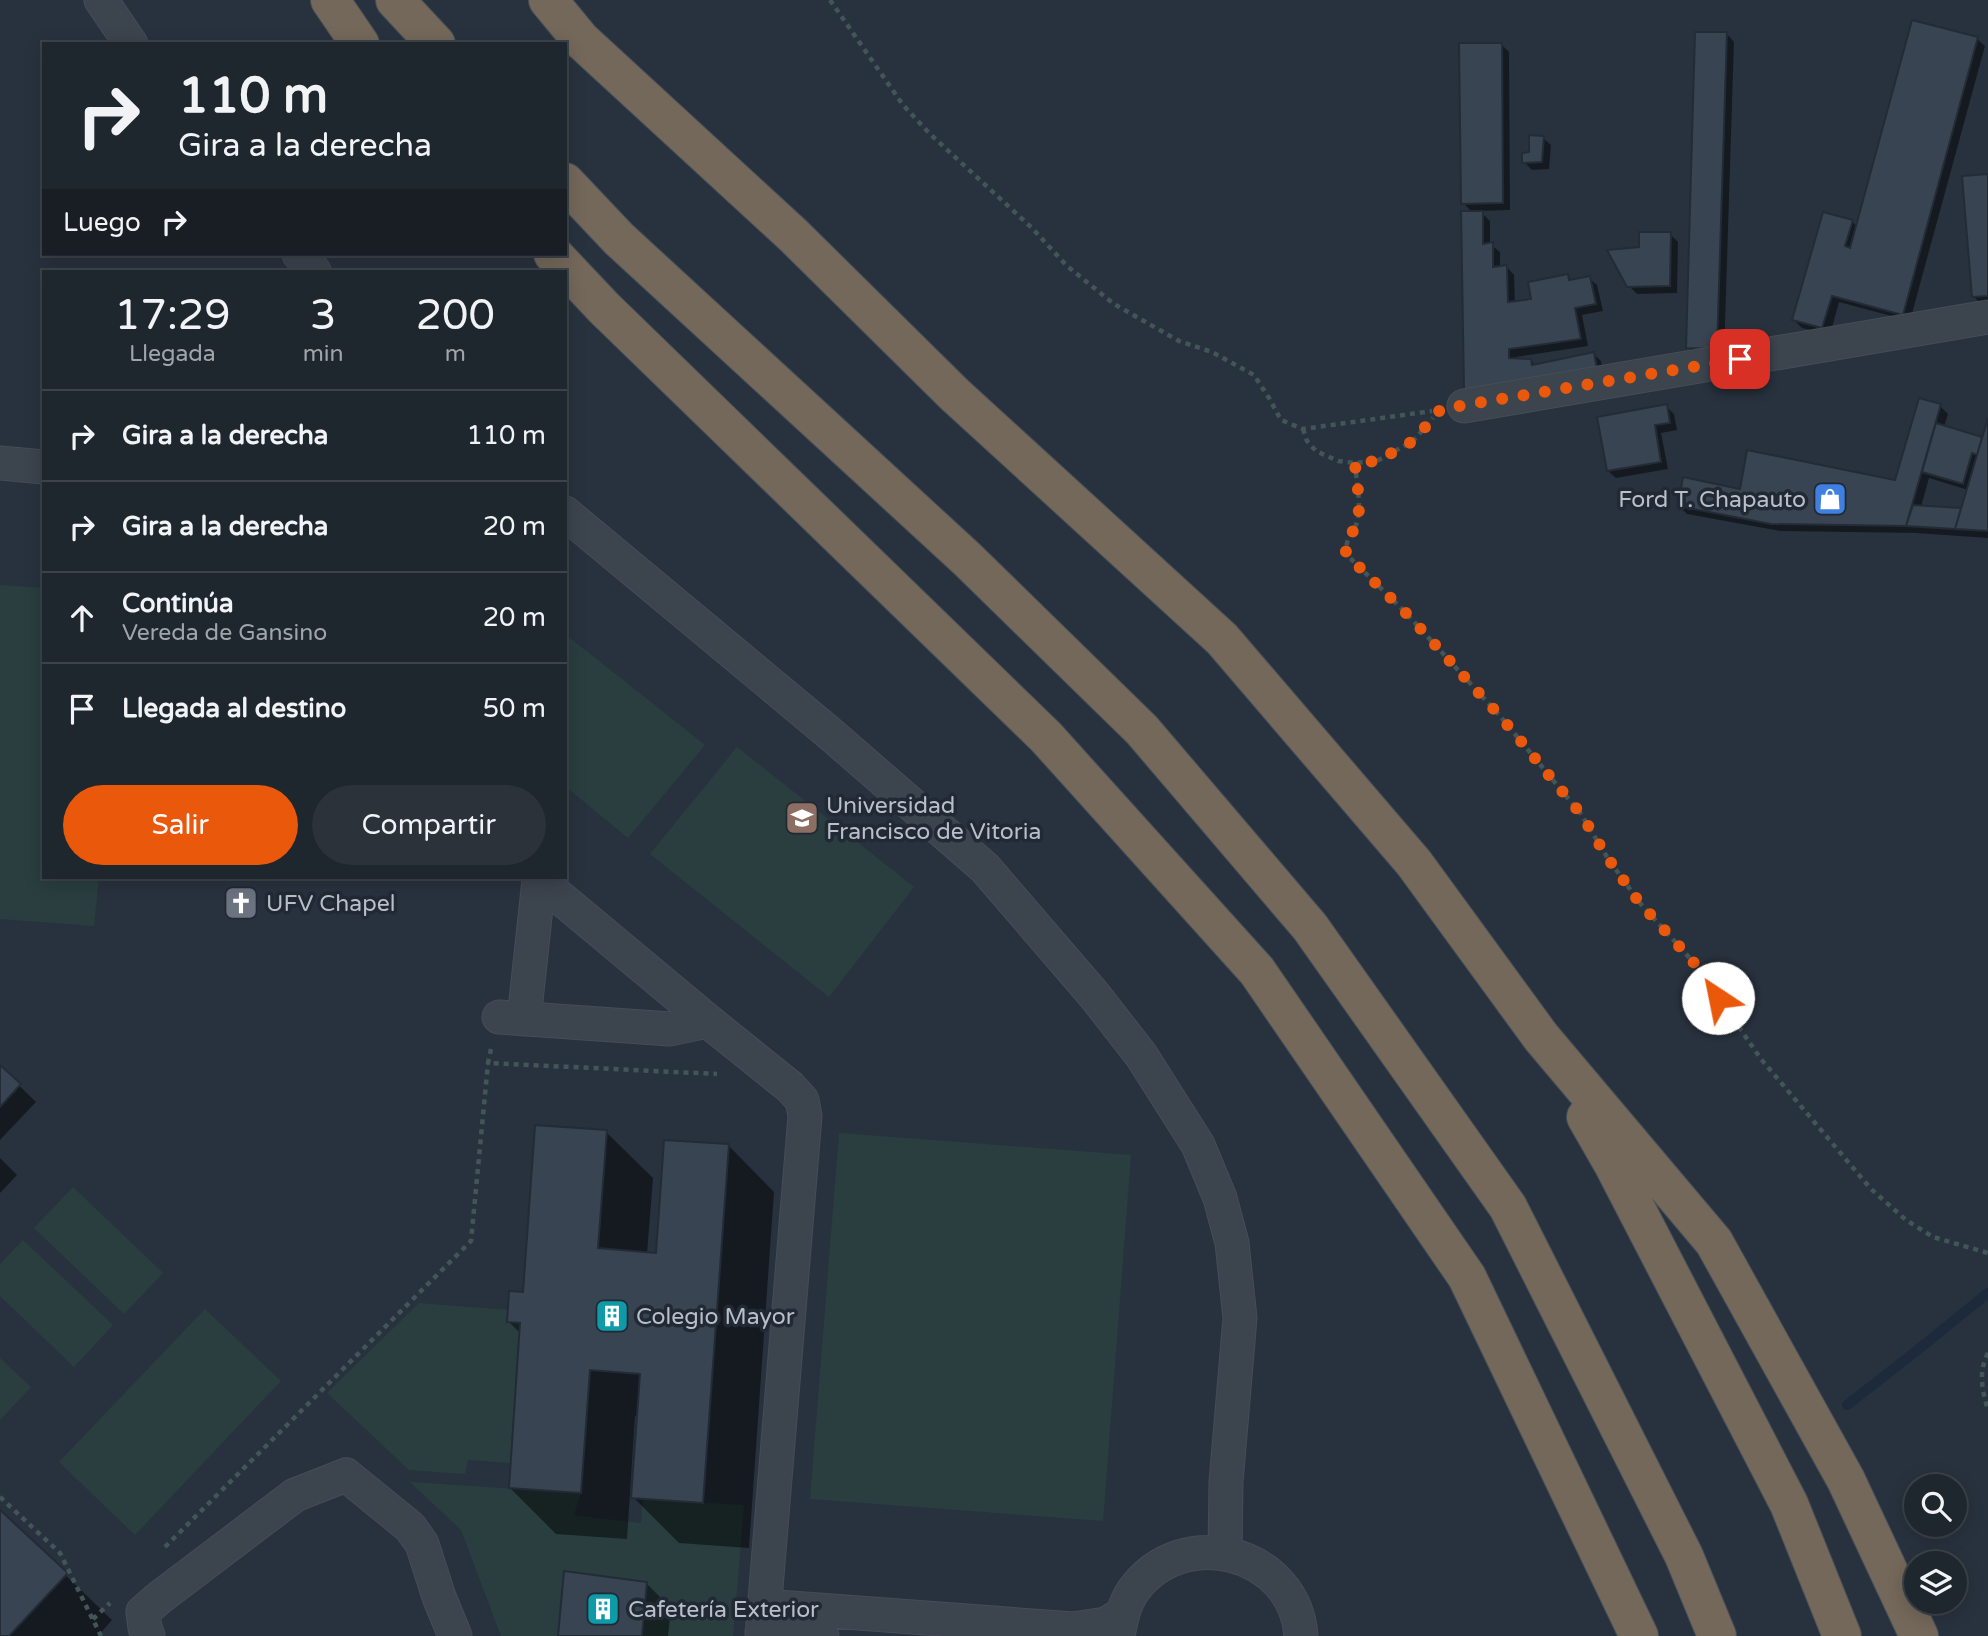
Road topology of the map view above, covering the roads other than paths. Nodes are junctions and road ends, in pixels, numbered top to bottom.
1 (100, 0) edge
2 (330, 0) edge
3 (395, 0) edge
4 (548, 0) edge
5 (130, 42) edge
6 (359, 42) edge
7 (434, 42) edge
8 (567, 184) edge
9 (301, 256) edge
10 (555, 256) edge
11 (313, 270) edge
12 (1988, 317) edge
13 (1464, 406) dead end
14 (0, 463) edge
15 (42, 467) edge
16 (567, 515) edge
17 (537, 879) edge
18 (538, 879) edge
19 (708, 1021) junction
20 (1541, 1037) junction
21 (1225, 1552) junction
22 (763, 1625) edge
23 (1120, 1625) edge
24 (148, 1636) edge
25 (455, 1636) edge
26 (822, 1636) edge
27 (1301, 1636) edge
28 (1639, 1636) edge
29 (1717, 1636) edge
30 (1842, 1636) edge
31 (1919, 1636) edge

1 - 5 street
2 - 6 highway
3 - 7 highway
4 - 20 highway
8 - 29 highway
9 - 11 street
10 - 28 highway
12 - 13 street
14 - 15 street
16 - 21 street
17 - 19 street
18 - 19 street
19 - 22 street
20 - 30 highway
20 - 31 highway
21 - 23 street
21 - 27 street
22 - 23 street
22 - 26 street
24 - 25 street

